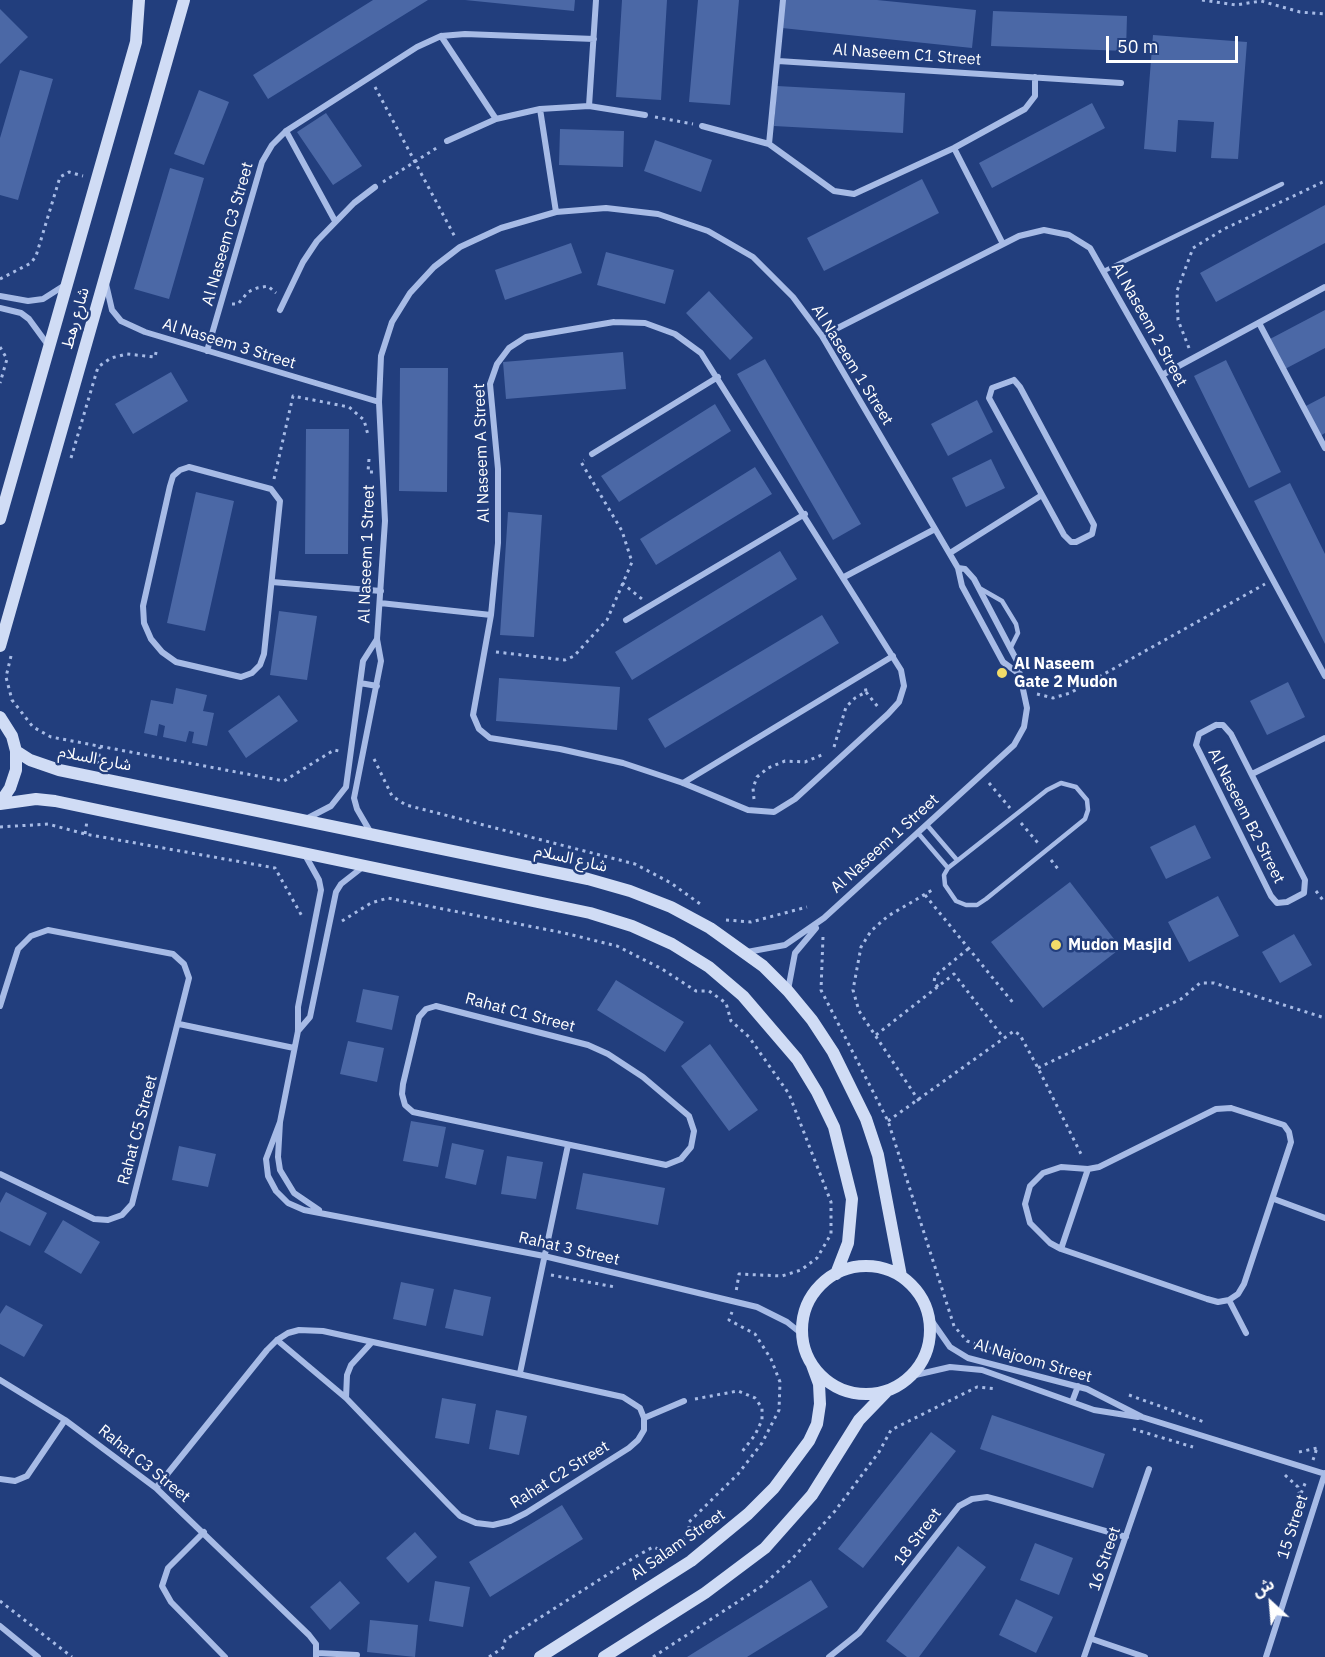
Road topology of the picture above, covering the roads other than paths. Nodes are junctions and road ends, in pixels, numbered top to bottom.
1 (139, 0) edge
2 (184, 0) edge
3 (596, 0) edge
4 (783, 0) edge
5 (441, 36) junction
6 (594, 39) junction
7 (778, 61) junction
8 (1035, 77) junction
9 (1122, 83) dead end
10 (589, 106) junction
11 (540, 109) junction
12 (645, 115) road end
13 (496, 119) junction
14 (702, 126) road end
15 (286, 131) junction
16 (447, 141) road end
17 (769, 144) junction
18 (954, 148) junction
19 (1282, 184) dead end
20 (375, 187) road end
21 (556, 212) junction
22 (334, 221) junction
23 (1003, 244) junction
24 (1104, 271) junction
25 (105, 276) junction
26 (68, 283) junction
27 (1325, 286) edge
28 (0, 296) edge
29 (0, 308) edge
30 (280, 310) dead end
31 (1259, 323) junction
32 (822, 336) junction
33 (48, 345) junction
34 (207, 351) junction
35 (1162, 375) junction
36 (718, 377) junction
37 (379, 402) junction
38 (1325, 448) edge
39 (592, 454) road end
40 (1042, 495) junction
41 (805, 514) junction
42 (0, 519) edge
43 (934, 529) junction
44 (950, 553) junction
45 (958, 567) junction
46 (843, 577) junction
47 (272, 582) junction
48 (981, 589) junction
49 (381, 591) junction
50 (380, 603) junction
51 (991, 609) junction
52 (491, 615) junction
53 (978, 616) junction
54 (626, 620) dead end
55 (377, 639) junction
56 (0, 646) edge
57 (1011, 647) junction
58 (893, 656) junction
59 (1018, 673) junction
60 (1325, 676) edge
61 (360, 682) junction
62 (377, 687) junction
63 (0, 717) edge
64 (355, 726) junction
65 (368, 728) junction
66 (1325, 738) edge
67 (16, 751) junction
68 (1252, 774) junction
69 (683, 783) junction
70 (0, 804) edge
71 (305, 819) junction
72 (927, 825) junction
73 (918, 833) junction
74 (373, 835) junction
75 (304, 853) junction
76 (957, 860) junction
77 (364, 865) junction
78 (948, 868) junction
79 (824, 918) junction
80 (313, 932) junction
81 (327, 934) junction
82 (746, 952) junction
83 (304, 978) junction
84 (318, 981) junction
85 (788, 991) junction
86 (0, 1006) edge
87 (179, 1024) junction
88 (298, 1031) junction
89 (294, 1048) junction
90 (280, 1122) junction
91 (568, 1145) junction
92 (1088, 1169) junction
93 (0, 1173) edge
94 (1274, 1199) junction
95 (322, 1212) junction
96 (1325, 1218) edge
97 (1061, 1249) junction
98 (544, 1256) junction
99 (837, 1274) junction
100 (901, 1276) junction
101 (1229, 1300) junction
102 (929, 1317) junction
103 (1246, 1333) dead end
104 (802, 1334) junction
105 (277, 1340) junction
106 (372, 1342) junction
107 (812, 1365) junction
108 (519, 1372) junction
109 (911, 1376) junction
110 (0, 1380) edge
111 (1078, 1386) junction
112 (887, 1390) junction
113 (346, 1398) junction
114 (684, 1401) road end
115 (1072, 1402) junction
116 (1142, 1417) junction
117 (644, 1418) junction
118 (65, 1420) junction
119 (1149, 1469) dead end
120 (1325, 1473) edge
121 (0, 1479) edge
122 (156, 1488) junction
123 (204, 1532) junction
124 (1126, 1537) junction
125 (0, 1626) edge
126 (1092, 1639) junction
127 (316, 1655) edge
128 (357, 1655) dead end
129 (39, 1657) edge
130 (225, 1657) edge
131 (540, 1657) edge
132 (604, 1657) edge
133 (829, 1657) edge
134 (1084, 1657) edge
135 (1145, 1657) edge
136 (1266, 1657) edge

1 - 26 street, شارع رهط
2 - 25 street, شارع رهط
3 - 6 street
4 - 7 street
5 - 6 street
5 - 13 street
5 - 15 street, Al Naseem C3 Street
6 - 10 street
7 - 8 street, Al Naseem C1 Street
7 - 17 street
8 - 9 street, Al Naseem C1 Street
8 - 18 street
10 - 11 street
10 - 12 street
11 - 13 street
11 - 21 street
13 - 16 street
14 - 17 street
15 - 22 street
15 - 34 street, Al Naseem C3 Street
17 - 18 street
18 - 23 street
19 - 24 lane
20 - 22 street
21 - 32 street, Al Naseem 1 Street
21 - 37 street, Al Naseem 1 Street
22 - 30 street
23 - 24 street, Al Naseem 2 Street
23 - 32 street, Al Naseem 2 Street
24 - 35 street, Al Naseem 2 Street
25 - 34 street, Al Naseem 3 Street
25 - 56 street, شارع رهط
26 - 28 street
26 - 33 street, شارع رهط
27 - 31 street
29 - 33 street
31 - 35 street
31 - 38 street
32 - 43 street, Al Naseem 1 Street
33 - 42 street, شارع رهط
34 - 37 street, Al Naseem 3 Street
35 - 60 street, Al Naseem 2 Street
36 - 39 street
36 - 41 street, Al Naseem A Street
36 - 52 street, Al Naseem A Street
37 - 49 street, Al Naseem 1 Street
40 - 40 street
40 - 44 street
41 - 46 street, Al Naseem A Street
41 - 54 street
43 - 44 street, Al Naseem 1 Street
43 - 46 street
44 - 45 street, Al Naseem 1 Street
45 - 48 street, Al Naseem 1 Street
45 - 53 street, Al Naseem 1 Street
46 - 58 street, Al Naseem A Street
47 - 47 street
47 - 49 street
48 - 51 street, Al Naseem 1 Street
48 - 57 lane
49 - 50 street, Al Naseem 1 Street
50 - 52 street
50 - 55 street, Al Naseem 1 Street
51 - 53 street
51 - 57 street, Al Naseem 1 Street
52 - 69 street, Al Naseem A Street
53 - 59 street, Al Naseem 1 Street
55 - 61 street, Al Naseem 1 Street
55 - 62 street, Al Naseem 1 Street
57 - 59 street, Al Naseem 1 Street
58 - 69 street
58 - 69 street, Al Naseem A Street
59 - 72 street, Al Naseem 1 Street
61 - 62 street
61 - 64 street, Al Naseem 1 Street
62 - 65 street, Al Naseem 1 Street
63 - 67 street
64 - 65 street
64 - 71 street, Al Naseem 1 Street
65 - 74 street, Al Naseem 1 Street
66 - 68 street, Al Naseem B2 Street
67 - 70 street
67 - 71 street, شارع السلام
68 - 68 street, Al Naseem B2 Street
70 - 75 street
71 - 74 street, شارع السلام
72 - 73 street, Al Naseem 1 Street
72 - 76 lane
73 - 78 lane
73 - 79 street, Al Naseem 1 Street
74 - 82 street, شارع السلام
75 - 77 street
75 - 80 street, Rahat 3 Street
76 - 78 lane
76 - 78 lane
77 - 81 street, Rahat 3 Street
77 - 99 street
79 - 82 street, Al Naseem 1 Street
79 - 85 street, Al Naseem 1 Street
80 - 81 street
80 - 83 street, Rahat 3 Street
81 - 84 street, Rahat 3 Street
82 - 85 street, شارع السلام
83 - 84 street
83 - 88 street, Rahat 3 Street
84 - 88 street, Rahat 3 Street
85 - 100 street, شارع السلام
86 - 87 street, Rahat C5 Street
87 - 89 street
87 - 93 street, Rahat C5 Street
88 - 89 street, Rahat 3 Street
89 - 90 street, Rahat 3 Street
90 - 95 street, Rahat 3 Street
90 - 95 street, Rahat 3 Street
91 - 91 street, Rahat C1 Street
91 - 98 street
92 - 94 street
92 - 97 street
92 - 97 street
94 - 96 street
94 - 101 street
95 - 98 street, Rahat 3 Street
97 - 101 street
98 - 104 street, Rahat 3 Street
98 - 108 street
99 - 100 street
99 - 104 street
100 - 102 street
101 - 103 street
102 - 109 street
102 - 111 street, Al Najoom Street
104 - 107 street
105 - 106 street
105 - 113 street, Rahat C2 Street
105 - 122 street
106 - 108 street
106 - 113 street
107 - 112 street
107 - 131 street, Al Salam Street
108 - 117 street
109 - 112 street
109 - 115 street, Al Najoom Street
110 - 118 street, Rahat C3 Street
111 - 115 street
111 - 116 street, Al Najoom Street
112 - 132 street
113 - 117 street, Rahat C2 Street
114 - 117 street
115 - 116 street, Al Najoom Street
116 - 120 street, Al Najoom Street
118 - 121 street
118 - 122 street, Rahat C3 Street
119 - 124 street, 16 Street
120 - 136 street, 15 Street
122 - 123 street, Rahat C3 Street
123 - 127 street, Rahat C3 Street
123 - 130 street
124 - 126 street, 16 Street
124 - 133 street, 18 Street
125 - 129 street
126 - 134 street, 16 Street
126 - 135 street
127 - 128 street

